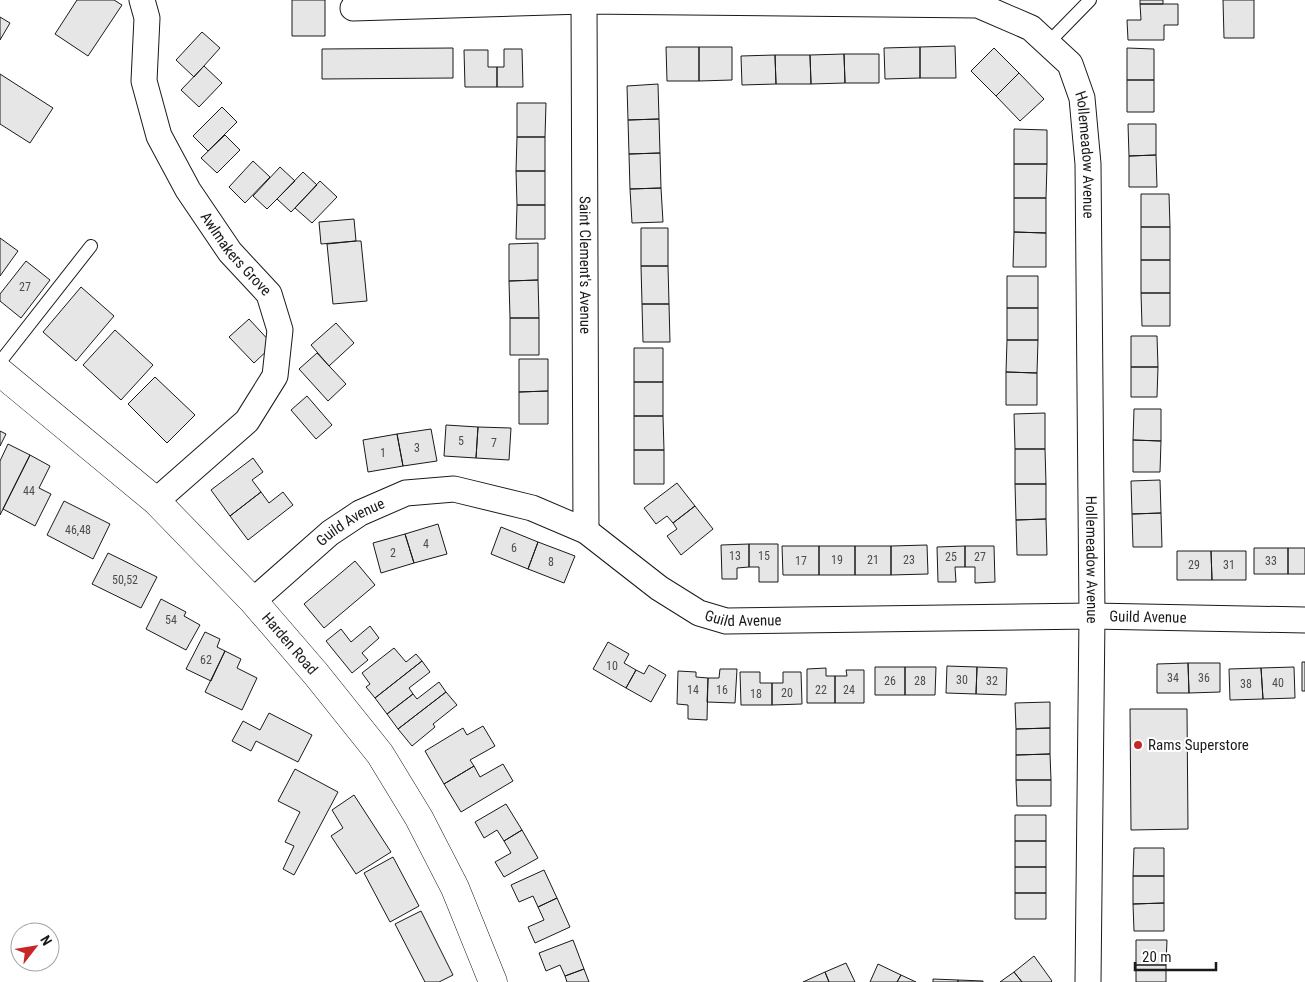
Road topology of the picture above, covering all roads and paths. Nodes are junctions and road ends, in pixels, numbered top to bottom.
1 (142, 0) edge
2 (1090, 0) edge
3 (584, 1) edge
4 (353, 8) dead end
5 (1048, 43) junction
6 (91, 246) dead end
7 (0, 362) edge
8 (0, 372) edge
9 (156, 501) junction
10 (586, 531) junction
11 (253, 601) junction
12 (1092, 616) junction
13 (1305, 620) edge
14 (493, 982) edge
15 (1088, 982) edge

1 - 9 street, Awlmakers Grove
2 - 5 lane
3 - 4 street, Hollemeadow Avenue
3 - 5 street, Hollemeadow Avenue
3 - 10 street, Saint Clement's Avenue
5 - 12 street, Hollemeadow Avenue
6 - 7 lane
8 - 9 street, Harden Road
9 - 11 street, Harden Road
10 - 11 street, Guild Avenue
10 - 12 street, Guild Avenue
11 - 14 street, Harden Road
12 - 13 street, Guild Avenue
12 - 15 street, Hollemeadow Avenue

